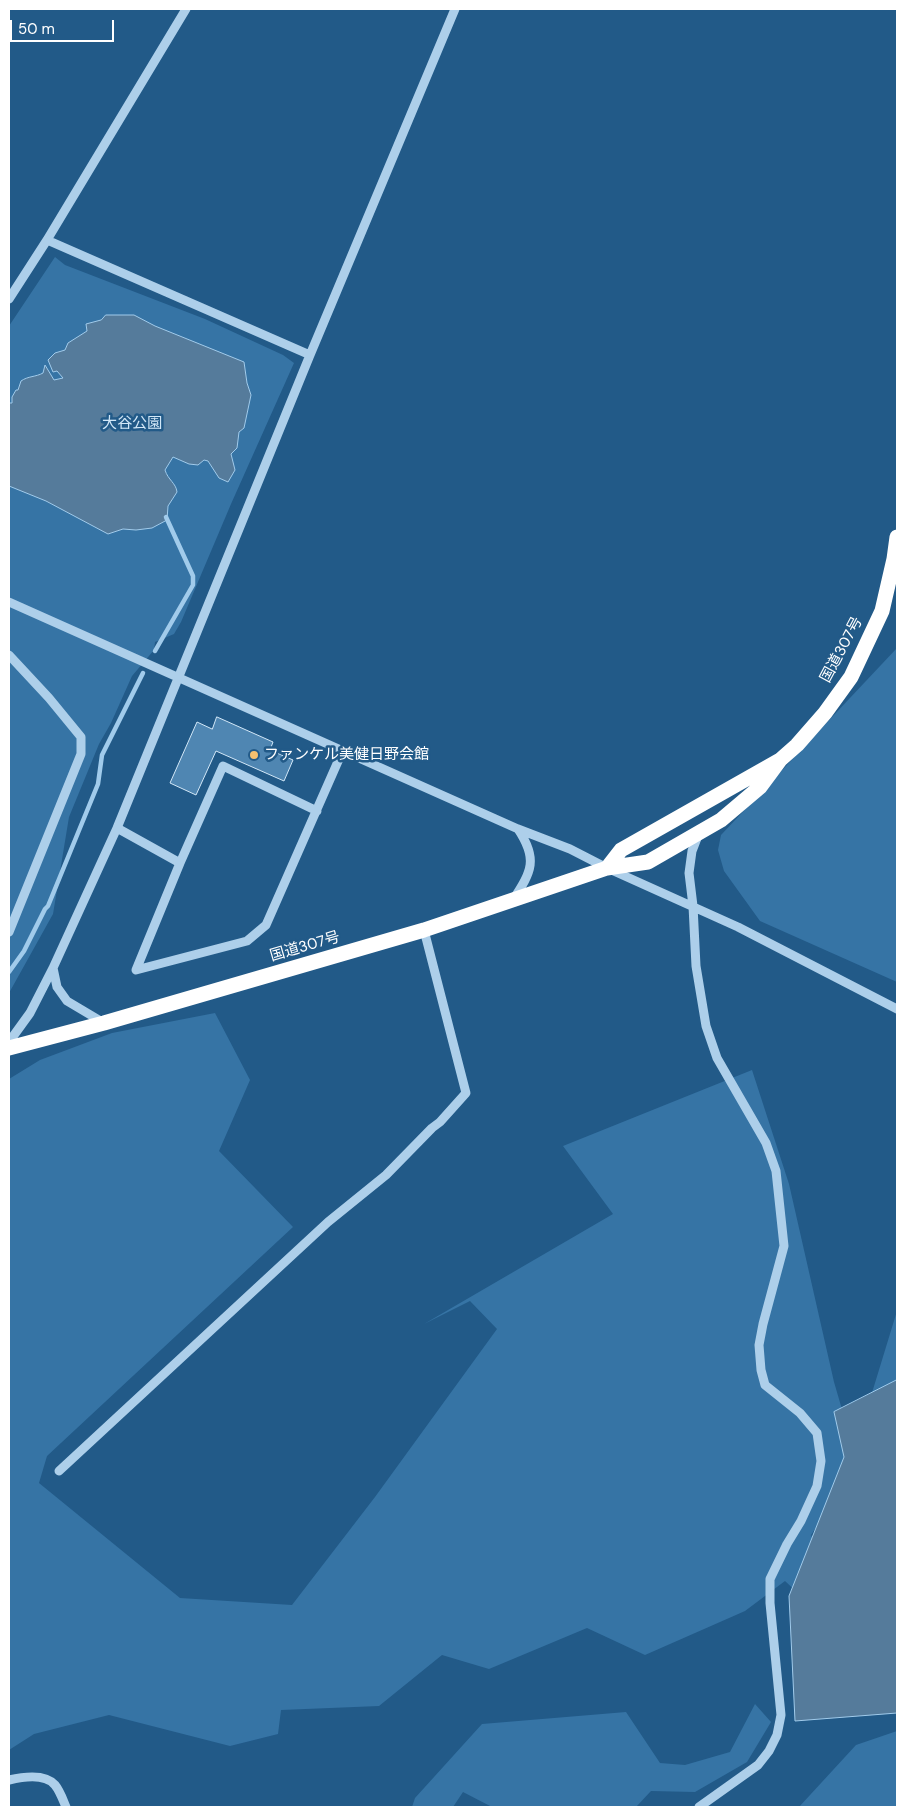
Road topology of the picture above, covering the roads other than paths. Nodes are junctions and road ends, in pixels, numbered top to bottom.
1 (186, 9) edge
2 (455, 9) edge
3 (47, 240) junction
4 (9, 299) edge
5 (310, 355) junction
6 (897, 537) edge
7 (9, 602) edge
8 (9, 655) edge
9 (180, 677) junction
10 (343, 750) junction
11 (780, 760) junction
12 (316, 810) junction
13 (117, 828) junction
14 (518, 828) junction
15 (700, 832) junction
16 (180, 863) junction
17 (607, 868) junction
18 (513, 900) junction
19 (693, 906) junction
20 (424, 930) junction
21 (9, 932) edge
22 (53, 968) junction
23 (897, 1009) edge
24 (104, 1023) junction
25 (9, 1042) edge
26 (9, 1048) edge
27 (59, 1471) dead end
28 (9, 1780) edge
29 (66, 1807) edge
30 (699, 1807) edge

1 - 3 street
2 - 5 street
3 - 4 street
3 - 5 street
5 - 9 street
6 - 11 highway, 国道307号
7 - 9 street
8 - 21 street
9 - 10 street
9 - 13 street
10 - 12 street
10 - 14 street
11 - 15 highway, 国道307号
11 - 17 highway, 国道307号
12 - 16 street
12 - 16 street
13 - 16 street
13 - 22 street
14 - 17 street
14 - 18 street
15 - 17 highway, 国道307号
15 - 19 street
17 - 18 highway, 国道307号
17 - 19 street
18 - 20 highway, 国道307号
19 - 23 street
19 - 30 street
20 - 24 highway, 国道307号
20 - 27 street
22 - 24 street
22 - 25 street
24 - 26 highway, 国道307号
28 - 29 street

